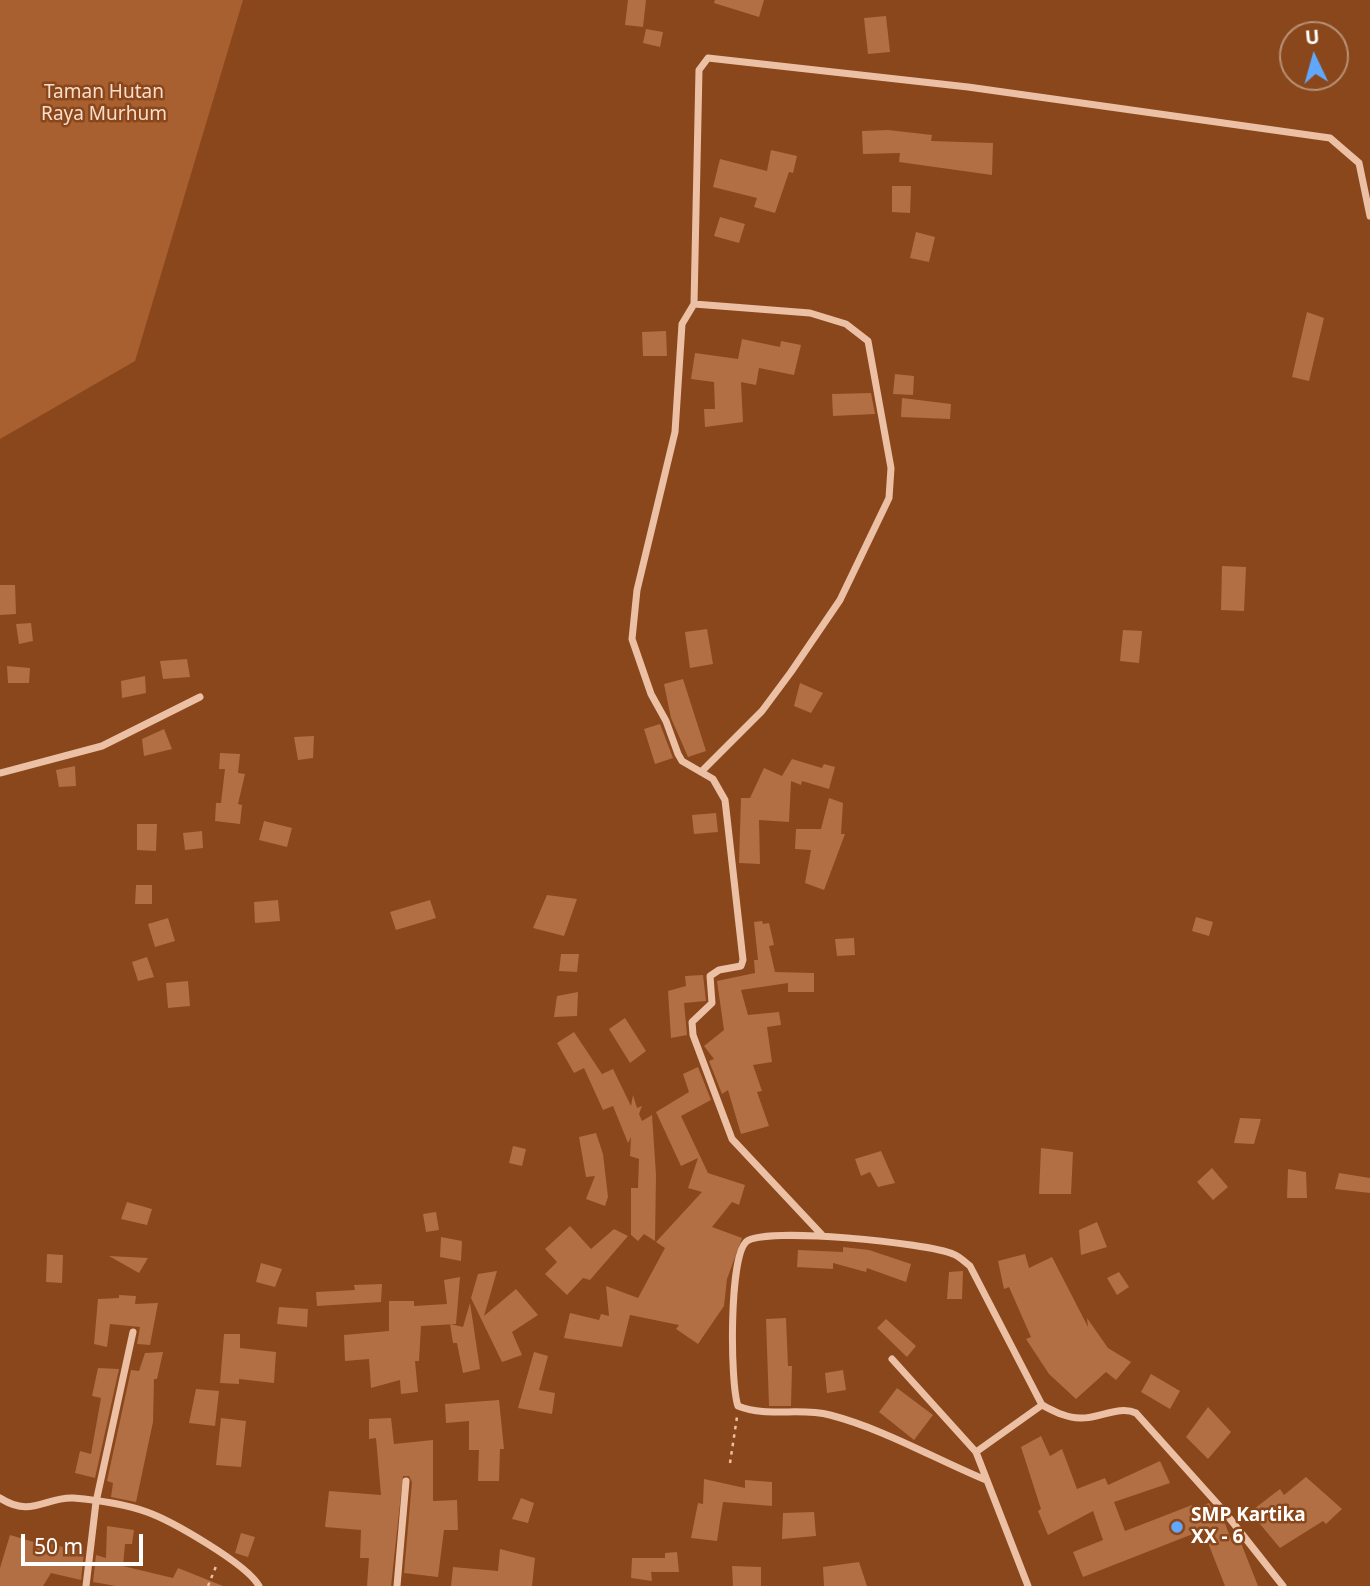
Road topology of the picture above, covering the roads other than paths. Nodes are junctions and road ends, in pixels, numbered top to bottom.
1 (1370, 216) edge
2 (694, 304) junction
3 (200, 697) dead end
4 (701, 772) junction
5 (0, 774) edge
6 (821, 1235) junction
7 (133, 1332) dead end
8 (892, 1359) dead end
9 (1042, 1405) junction
10 (976, 1452) junction
11 (986, 1480) junction
12 (406, 1481) dead end
13 (0, 1499) edge
14 (96, 1502) junction
15 (86, 1586) edge
16 (259, 1586) edge
17 (397, 1586) edge
18 (1028, 1586) edge
19 (1283, 1586) edge

1 - 2 street
2 - 4 street
2 - 4 street
3 - 5 street
4 - 6 street
6 - 9 street
6 - 11 street
7 - 14 street
8 - 10 street
9 - 10 street
9 - 19 street
10 - 11 street
11 - 18 street
12 - 17 street
13 - 14 street
14 - 15 street
14 - 16 street

